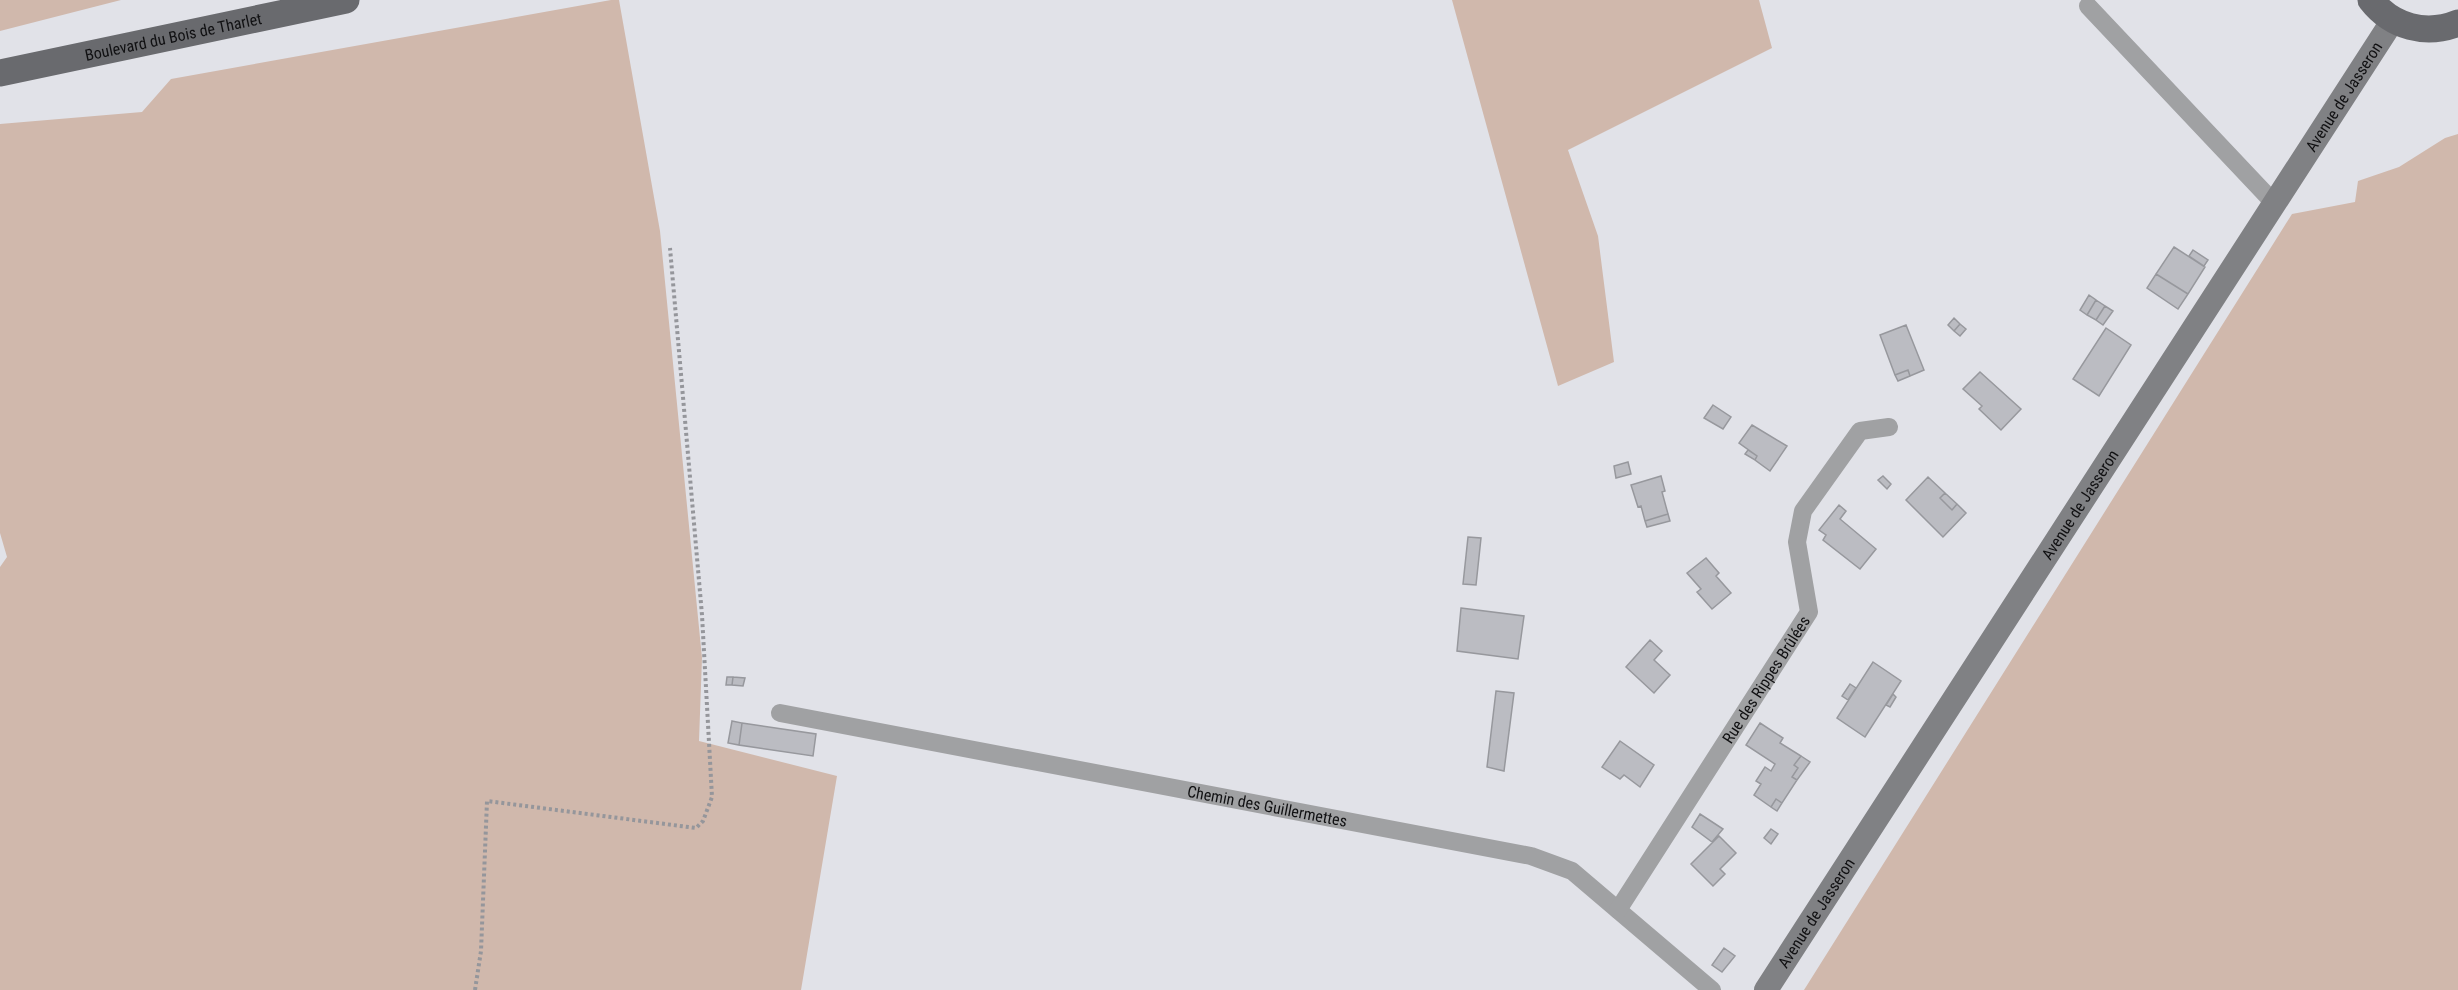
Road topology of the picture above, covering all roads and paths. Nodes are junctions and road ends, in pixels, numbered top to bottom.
1 (346, 0) edge
2 (2371, 0) edge
3 (2088, 6) dead end
4 (2393, 20) junction
5 (2458, 23) edge
6 (0, 73) edge
7 (2274, 203) junction
8 (670, 248) dead end
9 (1889, 427) dead end
10 (780, 713) dead end
11 (1618, 910) junction
12 (475, 990) edge
13 (1712, 990) edge
14 (1766, 990) edge

1 - 6 main road, Boulevard du Bois de Tharlet
2 - 4 main road
3 - 7 street
4 - 5 main road
4 - 7 main road, Avenue de Jasseron
7 - 14 main road, Avenue de Jasseron
8 - 12 path
9 - 11 street, Rue des Rippes Brûlées
10 - 11 street, Chemin des Guillermettes
11 - 13 street, Chemin des Guillermettes

